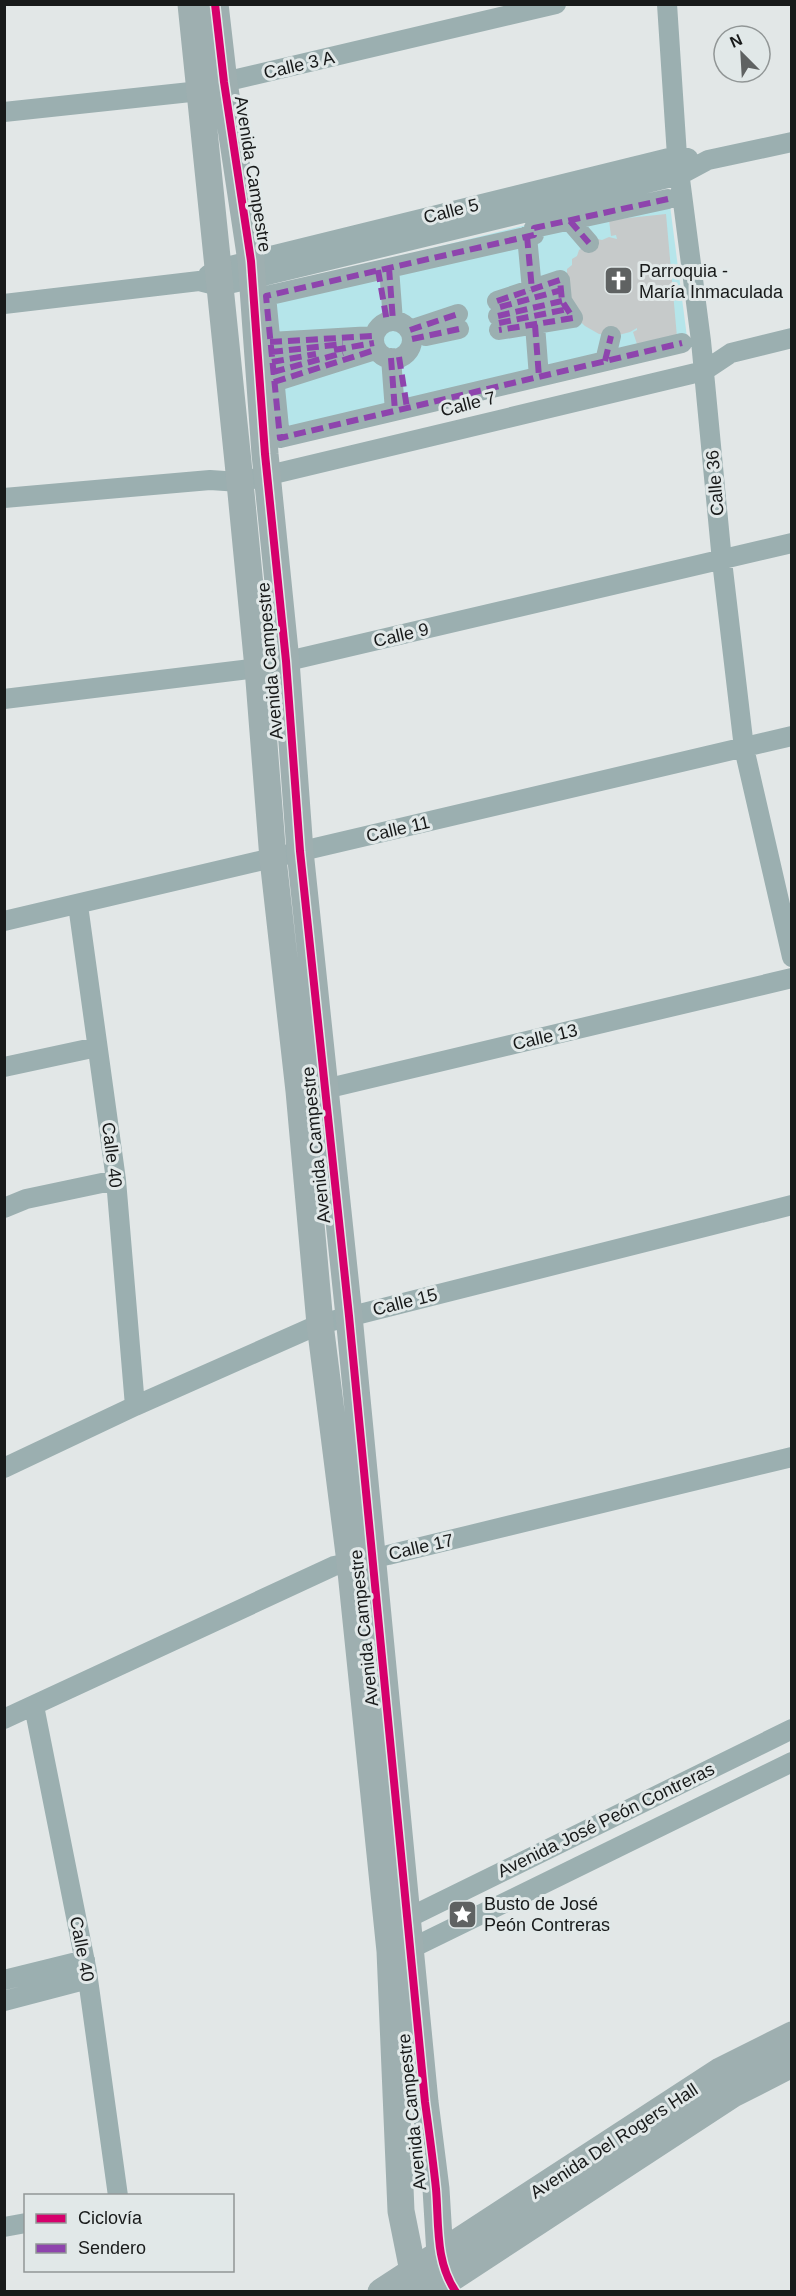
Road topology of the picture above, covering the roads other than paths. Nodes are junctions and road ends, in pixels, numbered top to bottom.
1 (191, 4) edge
2 (215, 4) edge
3 (556, 4) edge
4 (667, 4) edge
5 (212, 87) junction
6 (4, 112) edge
7 (792, 142) edge
8 (679, 165) junction
9 (668, 199) dead end
10 (570, 220) junction
11 (527, 236) junction
12 (589, 243) dead end
13 (384, 269) junction
14 (251, 270) junction
15 (212, 279) junction
16 (532, 290) junction
17 (564, 300) junction
18 (4, 304) edge
19 (498, 316) junction
20 (535, 325) junction
21 (459, 326) dead end
22 (611, 336) dead end
23 (792, 338) edge
24 (391, 340) junction
25 (682, 343) dead end
26 (702, 346) junction
27 (731, 353) junction
28 (605, 361) junction
29 (272, 362) junction
30 (704, 371) junction
31 (539, 376) junction
32 (401, 409) junction
33 (267, 465) junction
34 (239, 472) junction
35 (4, 498) edge
36 (792, 543) edge
37 (722, 561) junction
38 (286, 661) junction
39 (258, 668) junction
40 (4, 699) edge
41 (792, 736) edge
42 (744, 748) junction
43 (300, 851) junction
44 (273, 859) junction
45 (78, 904) junction
46 (4, 921) edge
47 (792, 957) edge
48 (792, 978) edge
49 (97, 1047) junction
50 (4, 1067) edge
51 (312, 1090) junction
52 (116, 1180) junction
53 (792, 1205) edge
54 (4, 1208) edge
55 (349, 1316) junction
56 (320, 1324) junction
57 (135, 1406) junction
58 (792, 1457) edge
59 (4, 1468) edge
60 (361, 1560) junction
61 (34, 1706) junction
62 (4, 1719) edge
63 (792, 1729) edge
64 (792, 1762) edge
65 (682, 1784) junction
66 (694, 1810) junction
67 (397, 1919) junction
68 (400, 1950) junction
69 (87, 1970) junction
70 (4, 1980) edge
71 (4, 2001) edge
72 (792, 2035) edge
73 (792, 2064) edge
74 (117, 2194) edge
75 (24, 2223) edge
76 (4, 2227) edge
77 (440, 2255) junction
78 (417, 2281) edge
79 (445, 2288) edge
80 (381, 2292) edge

1 - 5 street, Avenida Campestre
2 - 5 street, Avenida Campestre
3 - 5 street, Calle 3 A
4 - 8 street, Calle 36
5 - 6 street, Calle 3 A
5 - 14 street, Avenida Campestre
5 - 15 street, Avenida Campestre
7 - 8 street, Calle 5
8 - 14 street, Calle 5
8 - 26 street, Calle 36
9 - 10 street
10 - 11 street
10 - 12 street
11 - 13 street
11 - 16 street
13 - 24 street
13 - 29 street
14 - 15 street, Calle 5
14 - 33 street, Avenida Campestre
15 - 18 street, Calle 5
15 - 34 street, Avenida Campestre
16 - 17 street
16 - 19 street
17 - 19 street
17 - 20 street
19 - 20 street
20 - 31 street
21 - 24 street
22 - 28 street
23 - 27 street, Calle 7
24 - 29 street
24 - 29 street
24 - 32 street
25 - 28 street
26 - 27 street, Calle 7
26 - 30 street, Calle 36
26 - 33 street, Calle 7
27 - 30 street, Calle 7
28 - 31 street
29 - 32 street
30 - 33 street, Calle 7
30 - 37 street, Calle 36
31 - 32 street
33 - 34 street, Calle 7
33 - 38 street, Avenida Campestre
34 - 35 street, Calle 7
34 - 39 street, Avenida Campestre
36 - 37 street, Calle 9
37 - 38 street, Calle 9
37 - 42 street, Calle 36
38 - 39 street, Calle 9
38 - 43 street, Avenida Campestre
39 - 40 street, Calle 9
39 - 44 street, Avenida Campestre
41 - 42 street, Calle 11
42 - 43 street, Calle 11
42 - 47 street, Calle 36
43 - 44 street, Calle 11
43 - 51 street, Avenida Campestre
44 - 45 street, Calle 11
44 - 51 street, Avenida Campestre
45 - 46 street, Calle 11
45 - 49 street, Calle 40
48 - 51 street, Calle 13
49 - 50 street
49 - 52 street, Calle 40
51 - 55 street, Avenida Campestre
51 - 56 street, Avenida Campestre
52 - 54 street
52 - 57 street, Calle 40
53 - 55 street, Calle 15
55 - 56 street, Calle 15
55 - 60 street, Avenida Campestre
56 - 57 street, Calle 15
56 - 60 street, Avenida Campestre
57 - 59 street, Calle 15
58 - 60 street, Calle 17
60 - 61 street, Calle 17
60 - 67 street, Avenida Campestre
61 - 62 street, Calle 17
61 - 69 street, Calle 40
63 - 65 street, Avenida José Peón Contreras
64 - 66 street, Avenida José Peón Contreras
65 - 66 street
65 - 67 street, Avenida José Peón Contreras
66 - 68 street, Avenida José Peón Contreras
67 - 68 street, Avenida Campestre
68 - 77 street, Avenida Campestre
68 - 78 street, Avenida Campestre
69 - 70 street
69 - 71 street
69 - 74 street, Calle 40
72 - 77 street, Avenida Del Rogers Hall
73 - 79 street, Avenida Del Rogers Hall
75 - 76 street
77 - 78 street, Avenida Del Rogers Hall
77 - 79 street, Avenida Campestre
78 - 80 street, Avenida Del Rogers Hall

